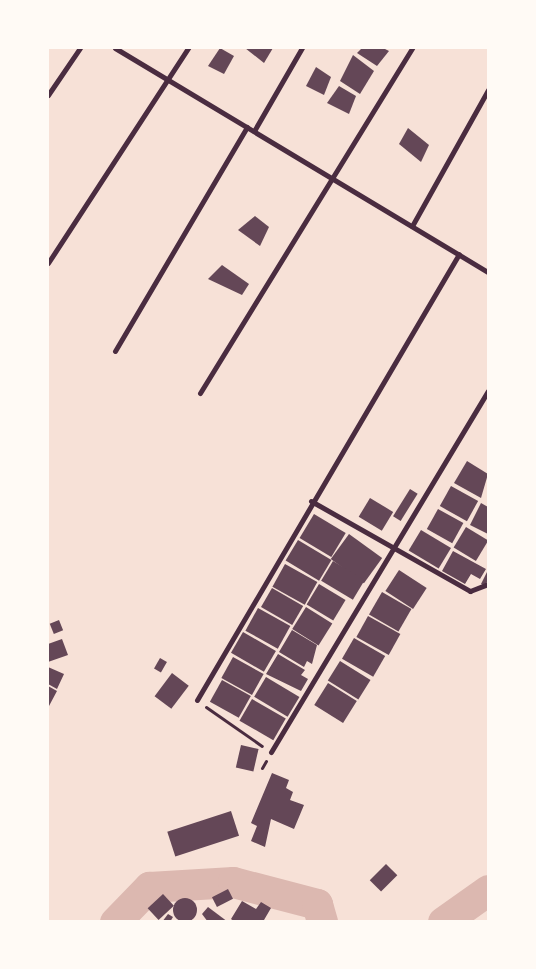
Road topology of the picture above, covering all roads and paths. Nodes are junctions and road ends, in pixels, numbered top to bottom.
1 (80, 48) edge
2 (115, 48) edge
3 (188, 48) edge
4 (302, 48) edge
5 (412, 48) edge
6 (168, 79) junction
7 (488, 90) edge
8 (48, 94) edge
9 (247, 127) junction
10 (254, 131) junction
11 (330, 177) junction
12 (412, 226) junction
13 (459, 254) junction
14 (48, 263) edge
15 (488, 272) edge
16 (115, 351) dead end
17 (488, 391) edge
18 (200, 393) dead end
19 (311, 501) junction
20 (393, 550) junction
21 (488, 584) edge
22 (197, 700) joint
23 (272, 752) junction
24 (262, 768) dead end

1 - 8 street
2 - 6 street
3 - 6 street
4 - 10 street
5 - 11 street
6 - 9 street
6 - 14 street
7 - 12 street
9 - 10 street
9 - 16 street
10 - 11 street
11 - 12 street
11 - 18 street
12 - 13 street
13 - 15 street
13 - 19 street
17 - 20 street
19 - 20 street
19 - 22 street
20 - 21 street
20 - 23 street
22 - 23 path
23 - 24 path

